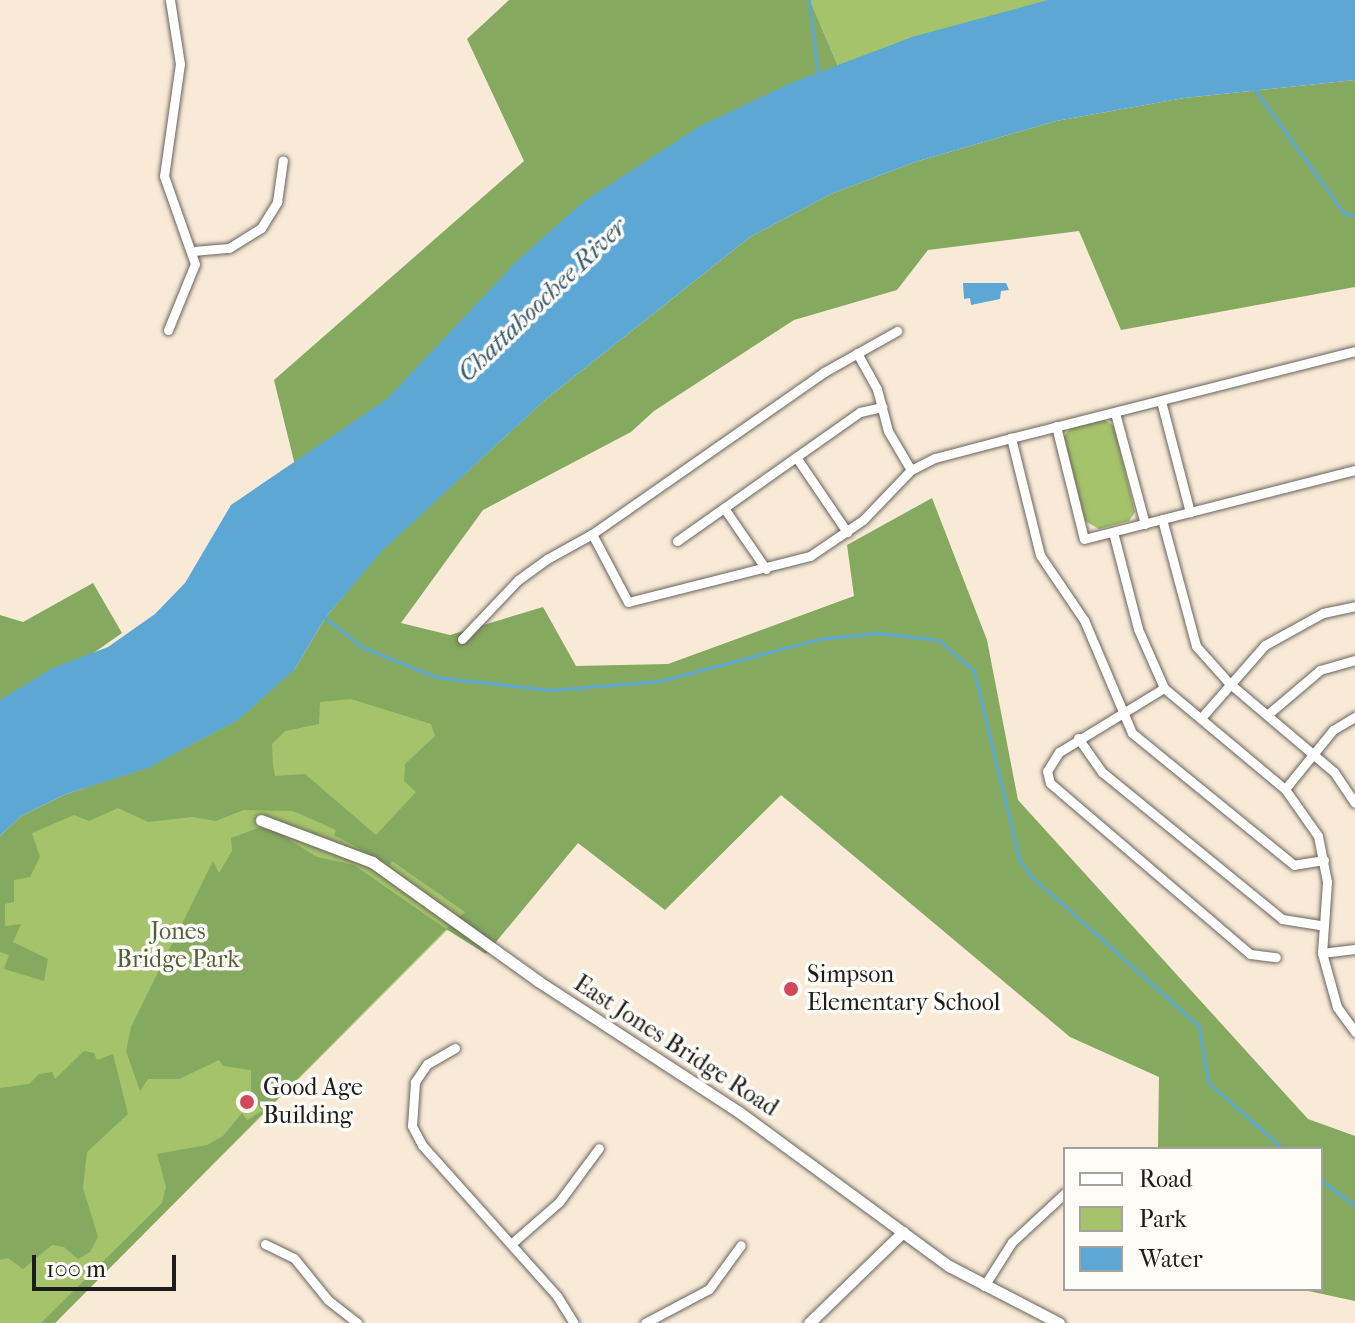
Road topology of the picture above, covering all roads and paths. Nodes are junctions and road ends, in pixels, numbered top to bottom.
1 (170, 0) edge
2 (283, 160) dead end
3 (193, 251) junction
4 (168, 330) dead end
5 (897, 331) dead end
6 (1355, 351) edge
7 (857, 353) junction
8 (1161, 401) junction
9 (882, 407) junction
10 (1115, 413) junction
11 (1056, 426) junction
12 (1011, 438) junction
13 (796, 457) junction
14 (911, 470) junction
15 (1355, 470) edge
16 (724, 508) junction
17 (1190, 512) junction
18 (1162, 519) junction
19 (1145, 524) junction
20 (847, 532) junction
21 (1113, 532) junction
22 (592, 534) junction
23 (677, 541) dead end
24 (766, 569) junction
25 (1355, 606) edge
26 (462, 639) dead end
27 (1355, 660) edge
28 (1229, 683) junction
29 (1164, 688) junction
30 (1119, 713) junction
31 (1267, 715) junction
32 (1355, 717) edge
33 (1201, 718) junction
34 (1078, 738) junction
35 (1313, 753) junction
36 (1285, 789) junction
37 (1355, 803) edge
38 (261, 820) dead end
39 (1324, 860) junction
40 (1320, 925) junction
41 (1355, 949) edge
42 (1322, 953) junction
43 (1276, 957) dead end
44 (1355, 1032) edge
45 (455, 1048) dead end
46 (599, 1148) dead end
47 (1063, 1195) edge
48 (903, 1232) junction
49 (265, 1244) dead end
50 (511, 1244) junction
51 (741, 1245) dead end
52 (984, 1286) junction
53 (357, 1323) edge
54 (574, 1323) edge
55 (645, 1323) edge
56 (809, 1323) edge
57 (1059, 1323) edge

1 - 3 street
2 - 3 street
3 - 4 street
5 - 7 street
6 - 8 street
7 - 9 street
7 - 22 street
8 - 10 street
8 - 17 street
9 - 13 street
9 - 14 street
10 - 11 street
10 - 19 street
11 - 12 street
11 - 21 street
12 - 14 street
12 - 30 street
13 - 16 street
13 - 20 street
14 - 20 street
15 - 17 street
16 - 23 street
16 - 24 street
17 - 18 street
18 - 19 street
18 - 28 street
19 - 21 street
20 - 24 street
21 - 29 street
22 - 24 street
22 - 26 street
25 - 28 street
27 - 31 street
28 - 31 street
28 - 33 street
29 - 30 street
29 - 33 street
30 - 34 street
30 - 39 street
31 - 35 street
32 - 35 street
33 - 36 street
34 - 40 street
34 - 43 street
35 - 36 street
35 - 37 street
36 - 39 street
38 - 48 street, East Jones Bridge Road
39 - 40 street
40 - 42 street
41 - 42 street
42 - 44 street
45 - 50 street
46 - 50 street
47 - 52 street
48 - 52 street, East Jones Bridge Road
48 - 56 street
49 - 53 street
50 - 54 street
51 - 55 street
52 - 57 street, East Jones Bridge Road

